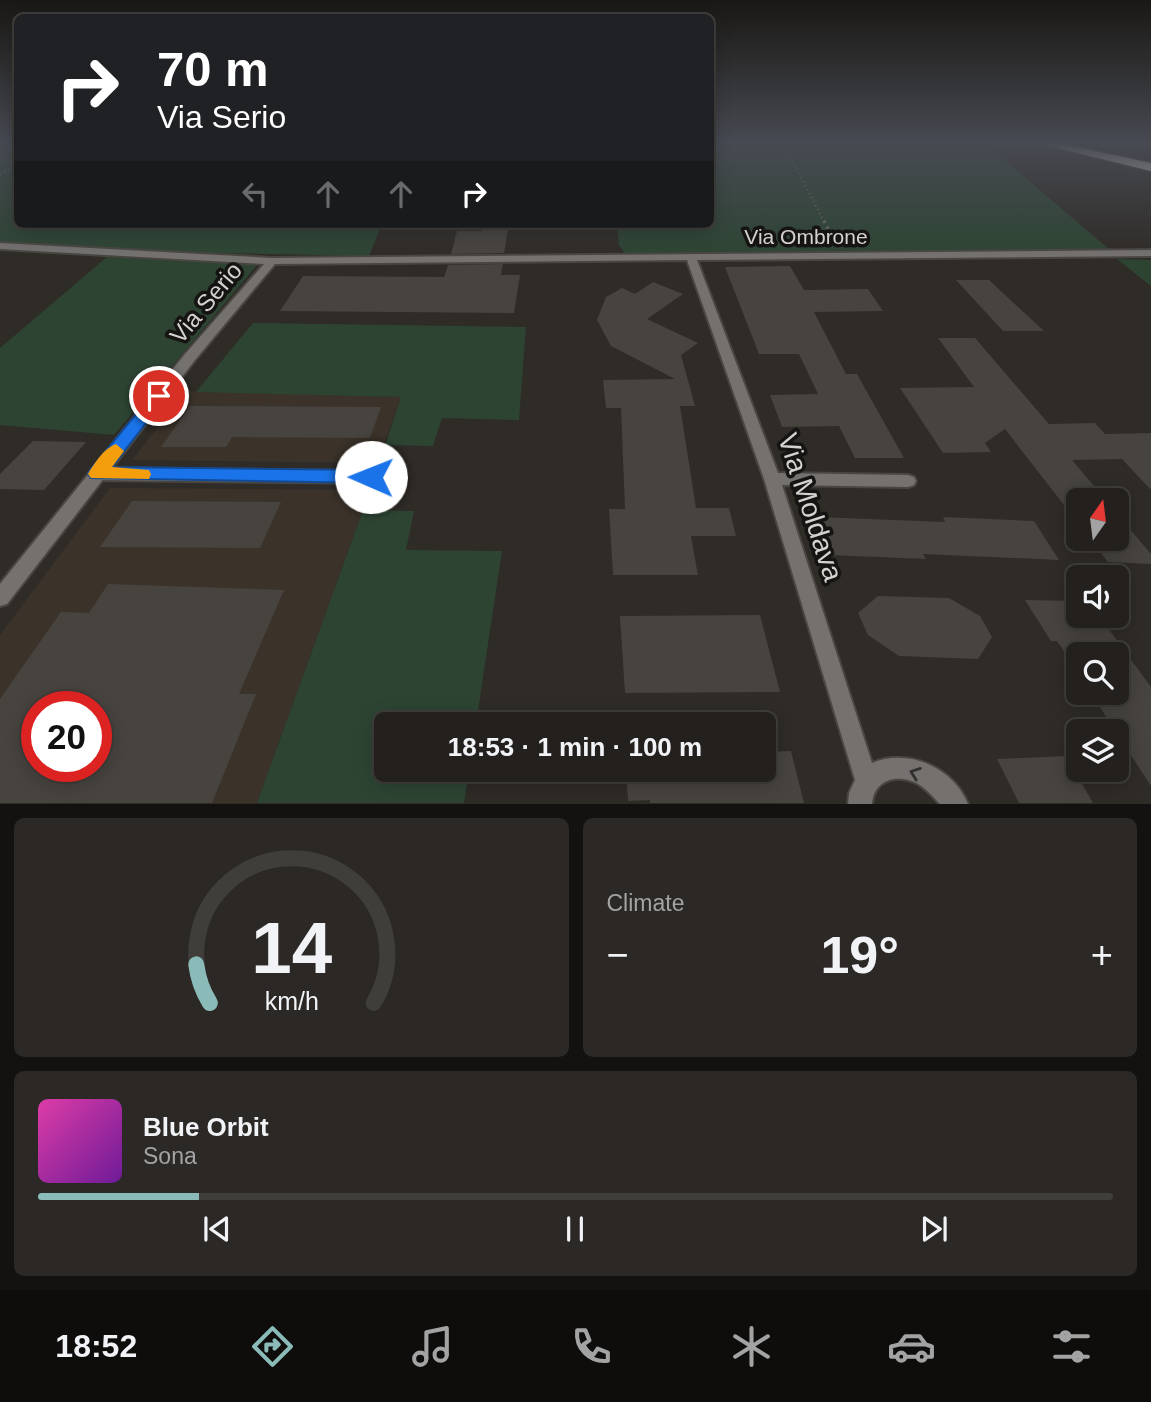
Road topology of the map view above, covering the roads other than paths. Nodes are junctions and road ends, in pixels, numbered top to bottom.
1 (0, 246) edge
2 (1151, 253) edge
3 (691, 257) junction
4 (272, 261) junction
5 (97, 474) junction
6 (371, 477) dead end
7 (772, 479) junction
8 (908, 481) dead end
9 (0, 598) edge
10 (866, 779) junction
11 (860, 803) edge
12 (956, 803) edge

1 - 4 street, Via Ombrone
2 - 3 street, Via Ombrone
3 - 4 street, Via Ombrone
3 - 7 street, Via Moldava
4 - 5 street, Via Serio
5 - 6 street
5 - 9 street, Via Serio
7 - 8 street
7 - 10 street, Via Moldava
10 - 11 street
12 -> 10 street

